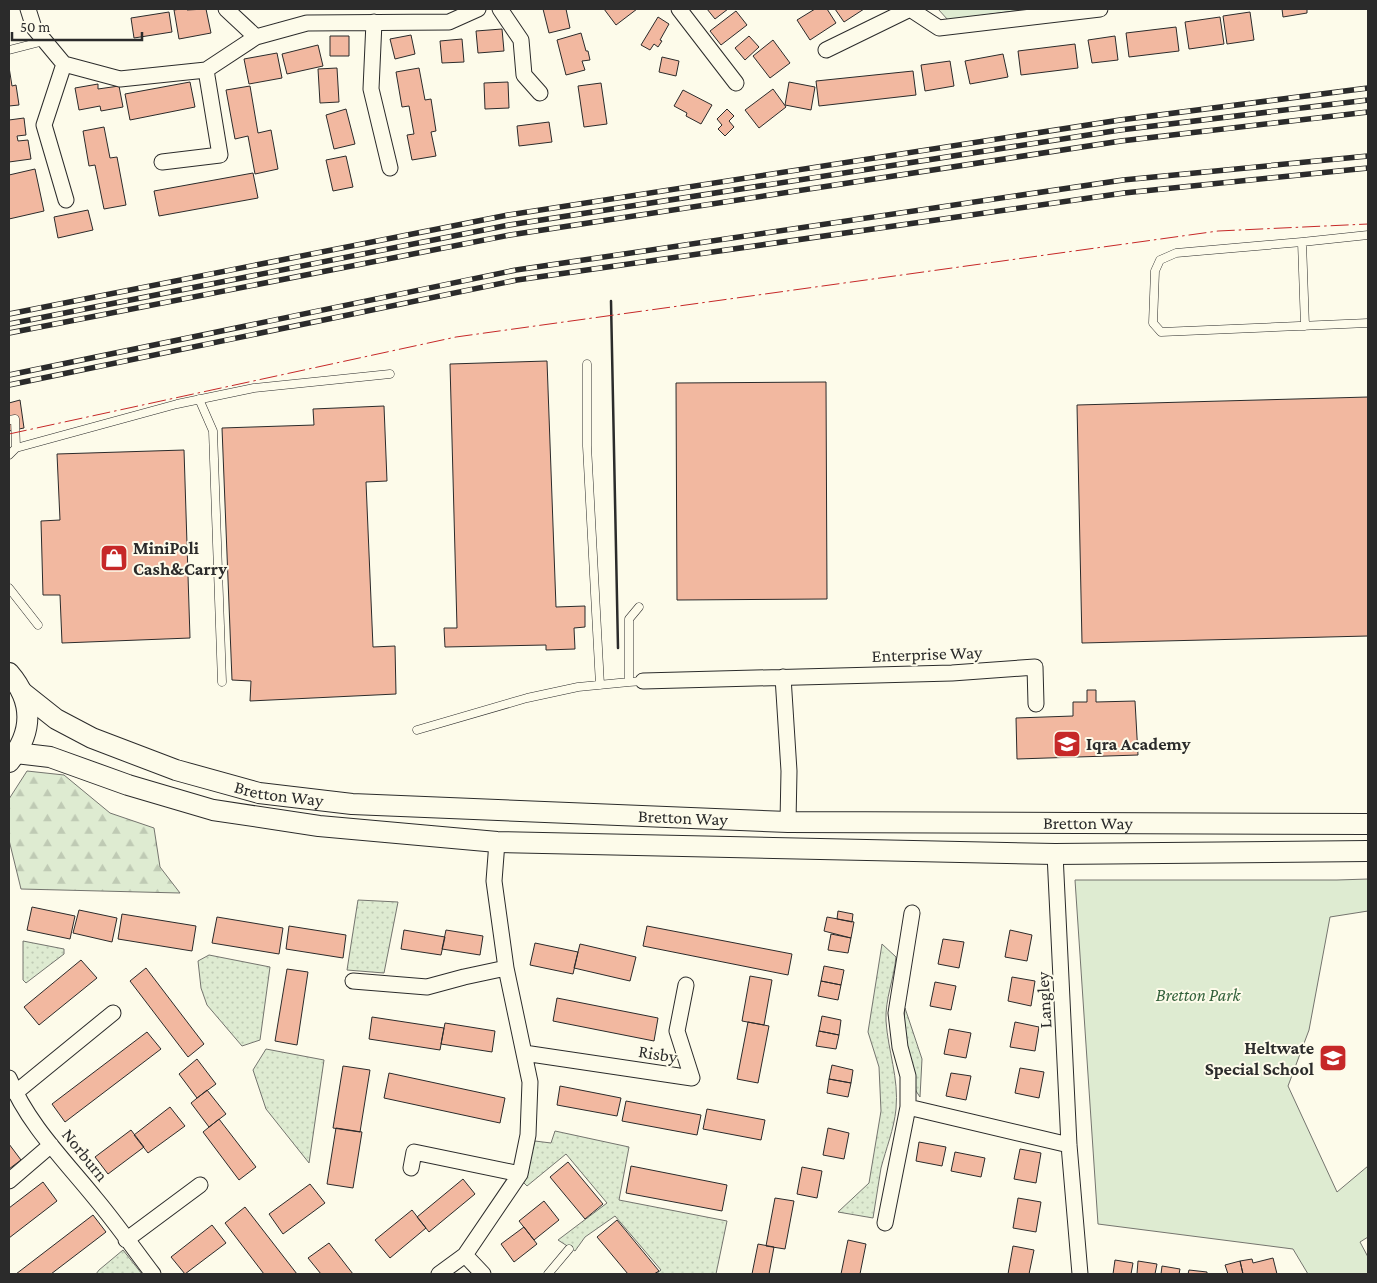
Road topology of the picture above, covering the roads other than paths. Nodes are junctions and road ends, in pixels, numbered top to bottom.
1 (28, 9) edge
2 (226, 9) edge
3 (478, 9) edge
4 (500, 9) edge
5 (679, 9) edge
6 (910, 9) edge
7 (1100, 9) edge
8 (374, 22) junction
9 (256, 37) junction
10 (44, 42) junction
11 (9, 50) edge
12 (826, 50) dead end
13 (64, 64) junction
14 (206, 70) junction
15 (736, 83) dead end
16 (540, 93) dead end
17 (162, 162) dead end
18 (390, 168) dead end
19 (66, 200) dead end
20 (1368, 235) edge
21 (1302, 242) junction
22 (1368, 323) edge
23 (1305, 326) junction
24 (587, 364) dead end
25 (390, 374) dead end
26 (199, 399) junction
27 (9, 420) edge
28 (16, 448) junction
29 (9, 455) edge
30 (9, 588) edge
31 (638, 607) dead end
32 (38, 625) dead end
33 (9, 673) edge
34 (783, 677) junction
35 (222, 682) dead end
36 (636, 682) junction
37 (600, 685) junction
38 (22, 692) junction
39 (1036, 704) dead end
40 (417, 730) dead end
41 (12, 758) edge
42 (788, 822) junction
43 (1368, 824) edge
44 (496, 842) junction
45 (1368, 851) edge
46 (1055, 854) junction
47 (912, 913) dead end
48 (506, 968) junction
49 (353, 981) dead end
50 (686, 985) dead end
51 (113, 1013) dead end
52 (524, 1053) junction
53 (9, 1078) edge
54 (15, 1094) junction
55 (908, 1107) junction
56 (51, 1145) junction
57 (1070, 1145) junction
58 (411, 1168) dead end
59 (520, 1174) junction
60 (9, 1181) edge
61 (200, 1185) dead end
62 (885, 1223) dead end
63 (126, 1240) junction
64 (569, 1250) dead end
65 (465, 1255) junction
66 (153, 1274) edge
67 (439, 1274) edge
68 (483, 1274) edge
69 (548, 1274) edge
70 (1080, 1274) edge

1 - 10 street
2 - 9 street
3 - 8 street
4 - 16 street
5 - 15 street
6 - 7 street
6 - 12 street
8 - 9 street
8 - 18 street
9 - 14 street
10 - 11 lane
10 - 13 street
13 - 14 street
13 - 19 street
14 - 17 street
20 - 21 lane
21 - 23 lane
21 - 23 lane
22 - 23 lane
24 - 37 lane
25 - 26 lane
26 - 28 lane
26 - 35 lane
27 - 28 lane
28 - 29 lane
30 - 32 lane
31 - 36 lane
33 - 38 street
34 - 36 street, Enterprise Way
34 - 39 street, Enterprise Way
34 - 42 street
36 - 37 lane
37 - 40 lane
38 - 41 street
38 - 42 street, Bretton Way
41 - 44 street, Bretton Way
42 - 43 street, Bretton Way
44 - 46 street, Bretton Way
44 - 48 street
45 - 46 street, Bretton Way
46 - 57 street, Langley
47 - 55 street
48 - 49 street
48 - 52 street
50 - 52 street, Risby
51 - 54 street
52 - 59 street
53 - 54 street, Norburn
54 - 56 street, Norburn
55 - 57 street
55 - 62 street
56 - 60 street
56 - 63 street, Norburn
57 - 70 street, Langley
58 - 59 street
59 - 65 street
61 - 63 street
63 - 66 street, Norburn
64 - 69 lane
65 - 67 street
65 - 68 street

